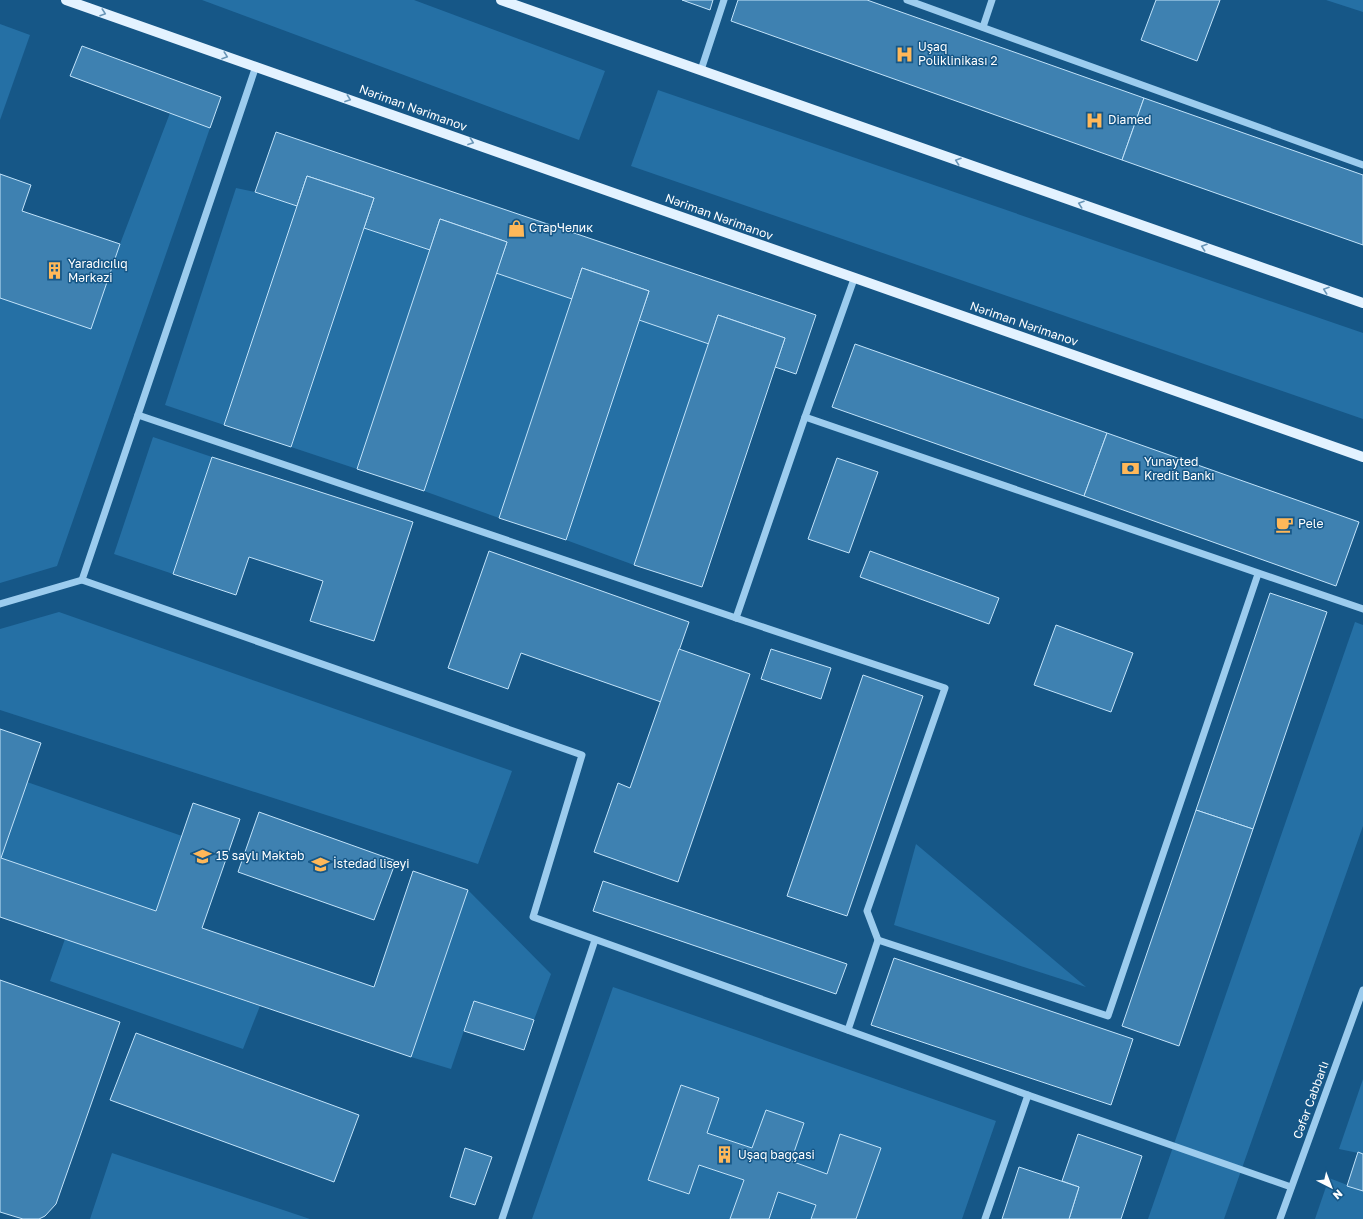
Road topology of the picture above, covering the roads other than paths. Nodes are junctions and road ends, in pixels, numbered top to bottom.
1 (66, 0) edge
2 (501, 0) edge
3 (724, 0) edge
4 (907, 0) edge
5 (992, 0) edge
6 (983, 27) junction
7 (256, 66) junction
8 (701, 70) junction
9 (1363, 165) edge
10 (854, 279) junction
11 (1363, 304) edge
12 (138, 415) junction
13 (806, 417) junction
14 (1363, 457) edge
15 (1258, 574) junction
16 (82, 580) junction
17 (0, 604) edge
18 (1363, 609) edge
19 (736, 618) junction
20 (596, 940) junction
21 (878, 940) junction
22 (1363, 990) edge
23 (848, 1030) junction
24 (1028, 1095) junction
25 (1291, 1187) junction
26 (502, 1219) edge
27 (985, 1219) edge
28 (1280, 1219) edge

1 -> 7 main road, Nəriman Nərimanov
2 - 8 main road
3 - 8 street
4 - 6 street
5 - 6 street
6 - 9 street
7 -> 10 main road, Nəriman Nərimanov
7 - 12 street
11 -> 8 main road
10 - 13 street
10 - 14 main road, Nəriman Nərimanov
12 - 16 street
12 - 19 street
13 - 15 street
13 - 19 street
15 - 18 street
15 - 21 street
16 - 17 street
16 - 20 street
19 - 21 street
20 - 23 street
20 - 26 street
21 - 23 street
22 - 25 street, Cəfər Cabbarlı
23 - 24 street
24 - 25 street
24 - 27 street
25 - 28 street, Cəfər Cabbarlı

